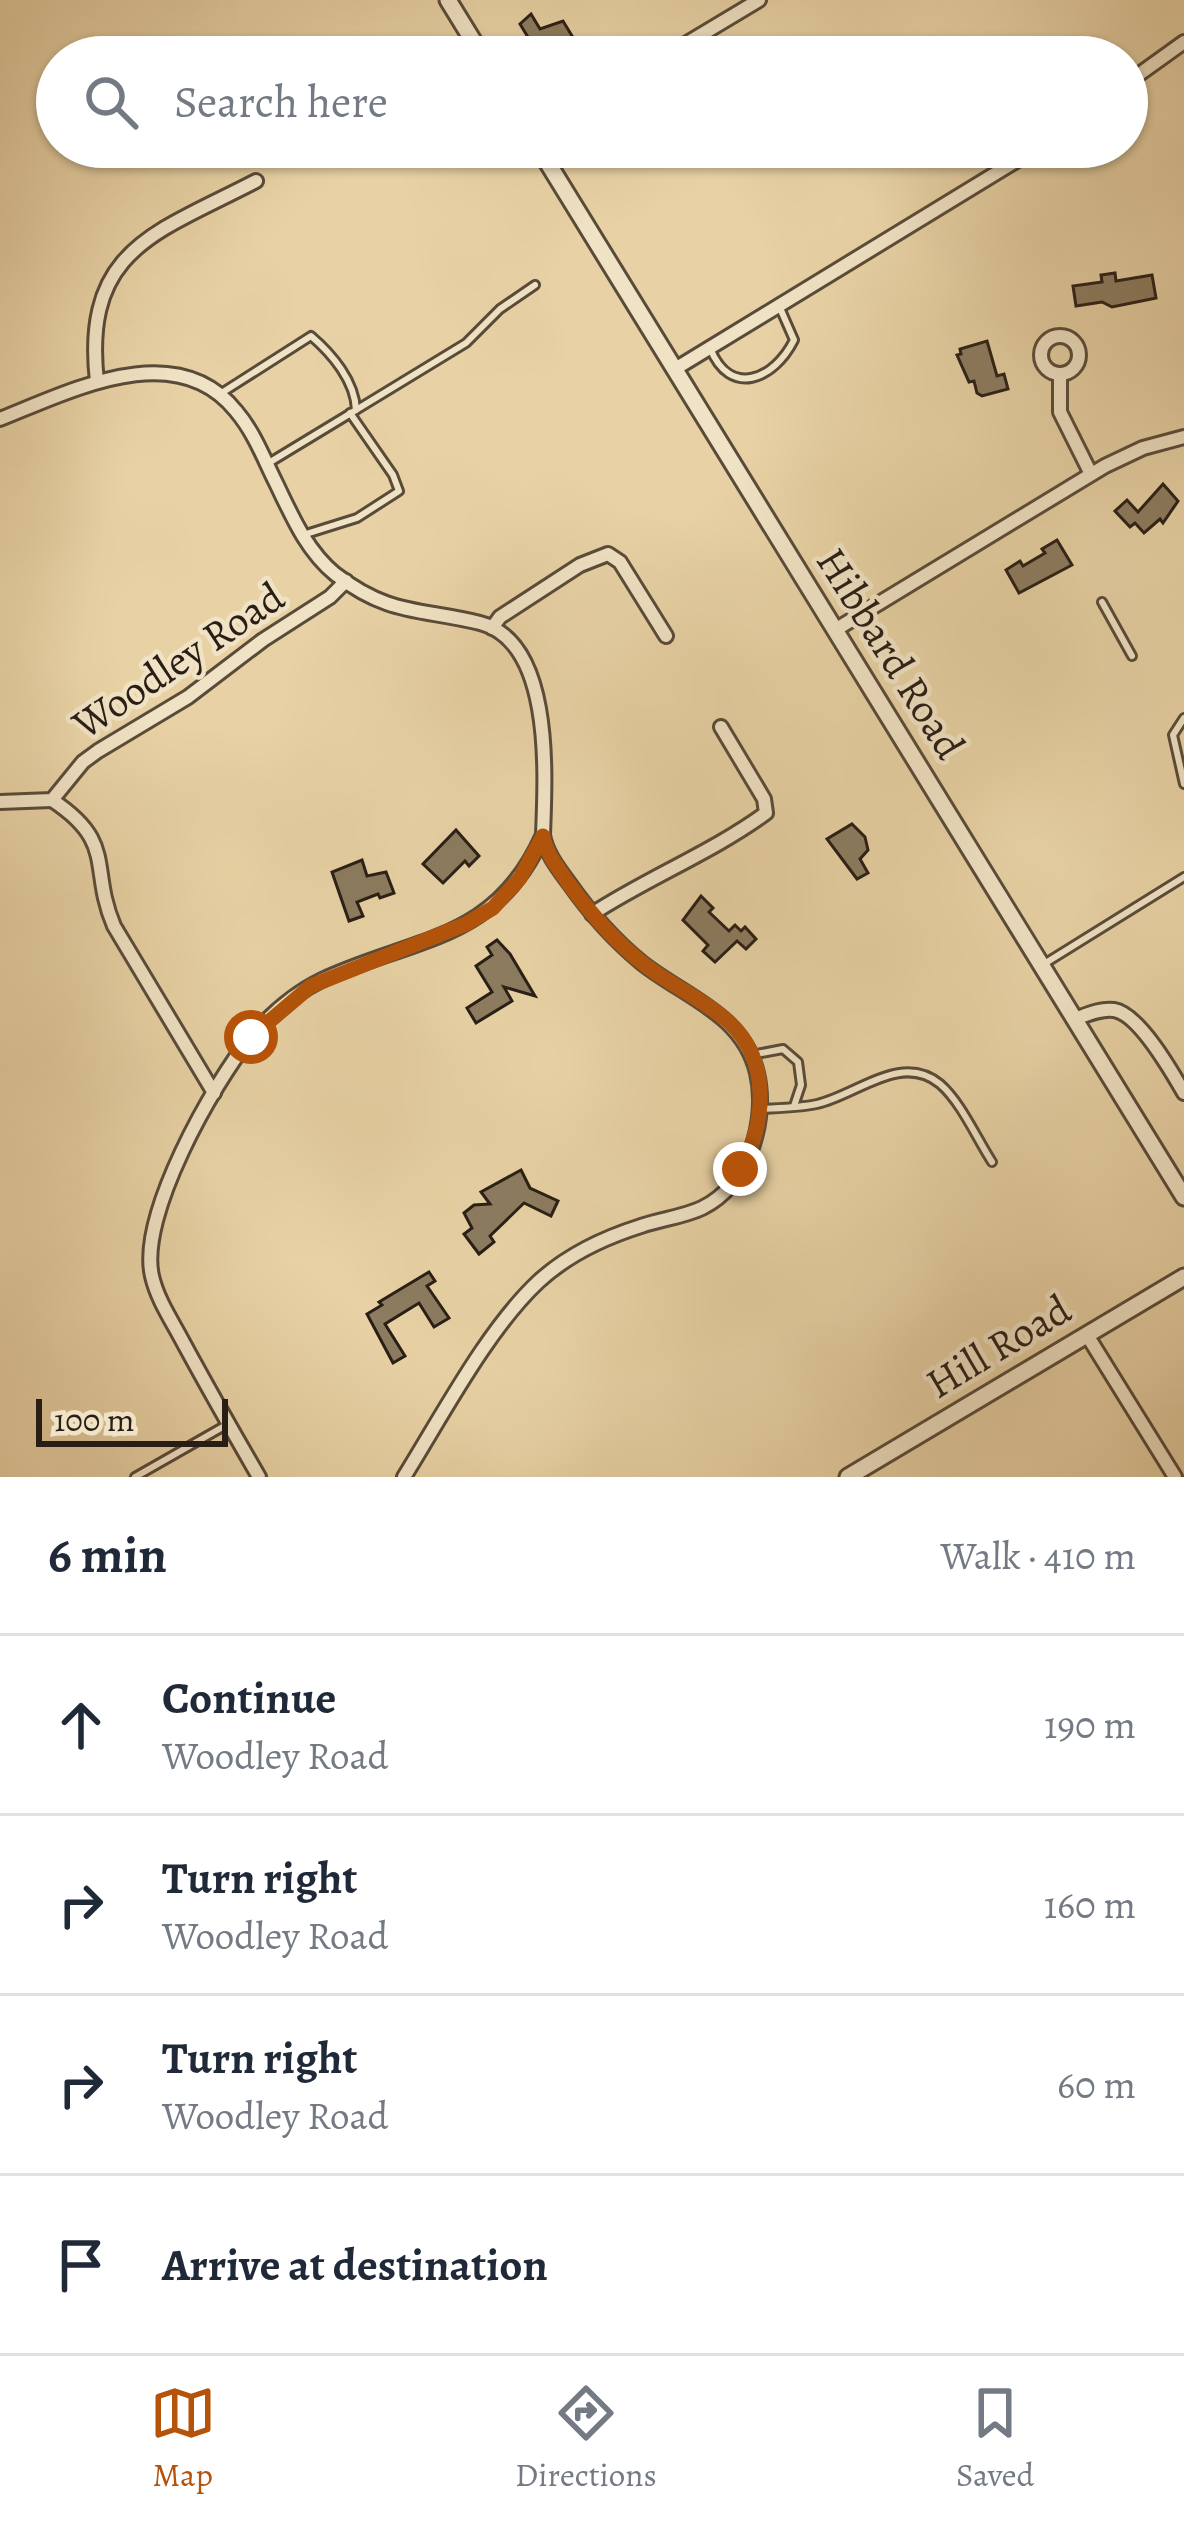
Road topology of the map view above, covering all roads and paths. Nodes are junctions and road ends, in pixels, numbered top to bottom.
1 (448, 0) edge
2 (759, 0) edge
3 (470, 36) edge
4 (699, 36) edge
5 (1184, 42) edge
6 (1148, 68) edge
7 (551, 168) edge
8 (1005, 168) edge
9 (256, 181) dead end
10 (535, 285) dead end
11 (779, 307) junction
12 (710, 348) junction
13 (675, 369) junction
14 (1060, 374) dead end
15 (97, 382) junction
16 (220, 394) junction
17 (353, 411) junction
18 (0, 419) edge
19 (1184, 436) edge
20 (267, 464) junction
21 (1091, 474) junction
22 (302, 535) junction
23 (346, 581) junction
24 (1102, 602) dead end
25 (492, 628) junction
26 (835, 630) junction
27 (666, 636) dead end
28 (1132, 656) dead end
29 (1184, 718) edge
30 (721, 727) dead end
31 (1175, 731) junction
32 (1184, 736) edge
33 (1184, 784) edge
34 (52, 800) junction
35 (0, 802) edge
36 (543, 836) junction
37 (1184, 878) edge
38 (592, 914) junction
39 (1041, 965) junction
40 (1075, 1019) junction
41 (751, 1055) junction
42 (214, 1093) junction
43 (1184, 1094) edge
44 (794, 1107) junction
45 (760, 1109) junction
46 (992, 1162) dead end
47 (1183, 1191) edge
48 (1184, 1276) edge
49 (1087, 1334) junction
50 (228, 1424) junction
51 (135, 1477) edge
52 (259, 1477) edge
53 (404, 1477) edge
54 (848, 1477) edge
55 (1175, 1477) edge

1 - 3 street
2 - 4 street
5 - 6 street
7 - 13 street, Hibbard Road
8 - 11 street
9 - 15 street
10 - 17 lane
11 - 12 street
11 - 12 lane
12 - 13 street
13 - 26 street, Hibbard Road
14 - 21 street
15 - 16 street
15 - 18 street
16 - 17 lane
16 - 20 street, Woodley Road
17 - 20 lane
17 - 22 lane
19 - 21 street
20 - 22 street, Woodley Road
21 - 26 street
22 - 23 street, Woodley Road
23 - 25 street, Woodley Road
23 - 34 street, Woodley Road
24 - 28 lane
25 - 27 street
25 - 36 street
26 - 39 street, Hibbard Road
29 - 31 lane
30 - 38 street
31 - 32 lane
31 - 33 lane
34 - 35 street
34 - 42 street
36 - 38 street
36 - 42 street
37 - 39 lane
38 - 41 street
39 - 40 street, Hibbard Road
40 - 43 street
40 - 47 street, Hibbard Road
41 - 44 lane
41 - 45 street
42 - 50 street
44 - 45 lane
44 - 46 lane
45 - 53 street
48 - 49 street, Hill Road
49 - 54 street, Hill Road
49 - 55 street
50 - 51 lane
50 - 52 street

